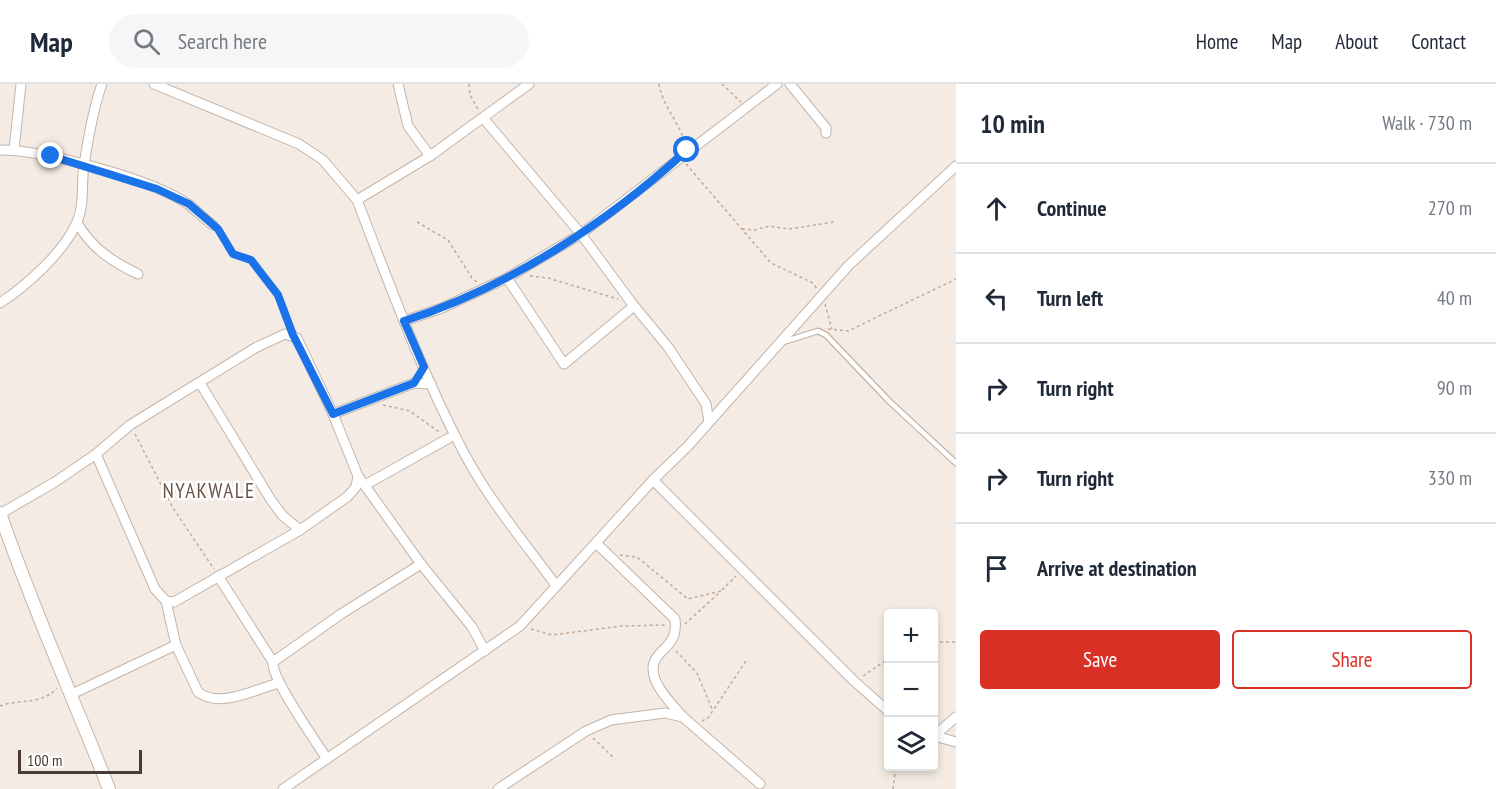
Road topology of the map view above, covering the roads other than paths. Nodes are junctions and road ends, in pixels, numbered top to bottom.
1 (21, 84) edge
2 (102, 84) edge
3 (156, 84) edge
4 (398, 84) edge
5 (529, 84) edge
6 (777, 84) edge
7 (790, 84) edge
8 (484, 119) junction
9 (826, 133) dead end
10 (0, 150) edge
11 (14, 150) junction
12 (430, 156) junction
13 (84, 165) junction
14 (956, 166) edge
15 (357, 200) junction
16 (77, 223) junction
17 (213, 225) road end
18 (581, 234) junction
19 (138, 274) dead end
20 (510, 276) junction
21 (0, 303) edge
22 (632, 304) junction
23 (404, 321) junction
24 (783, 342) junction
25 (424, 367) junction
26 (200, 383) junction
27 (414, 383) junction
28 (432, 384) junction
29 (333, 414) junction
30 (709, 422) junction
31 (449, 438) road end
32 (96, 454) junction
33 (956, 464) edge
34 (358, 476) junction
35 (653, 480) junction
36 (365, 485) junction
37 (0, 514) edge
38 (300, 530) junction
39 (596, 543) junction
40 (421, 564) junction
41 (218, 576) junction
42 (555, 584) junction
43 (165, 600) junction
44 (176, 645) junction
45 (485, 651) junction
46 (273, 663) junction
47 (279, 682) junction
48 (72, 694) junction
49 (884, 707) edge
50 (683, 717) junction
51 (956, 717) edge
52 (938, 733) edge
53 (938, 737) edge
54 (956, 742) edge
55 (327, 759) junction
56 (760, 784) dead end
57 (109, 789) edge
58 (284, 789) edge
59 (498, 789) edge

1 - 11 street
2 - 13 street
3 - 15 street
4 - 12 street
5 - 8 street
6 - 18 street
7 - 9 street
8 - 12 street
8 - 18 street
10 - 11 street
11 - 13 street
12 - 15 street
13 - 16 street
13 - 17 street
14 - 24 street
15 - 23 street
16 - 19 street
16 - 21 street
18 - 20 street
18 - 22 street
20 - 22 street
20 - 23 street
22 - 30 street
23 - 25 street
24 - 30 street
24 - 33 lane
25 - 27 street
25 - 28 street
26 - 29 street
26 - 32 street
26 - 38 street
27 - 28 street
27 - 29 street
28 - 42 street
29 - 34 street
30 - 35 street
31 - 36 street
32 - 37 street
32 - 43 street
34 - 36 street
34 - 38 street
35 - 39 street
35 - 49 street
36 - 40 street
37 - 48 street
38 - 41 street
39 - 42 street
39 - 50 street
40 - 45 street
40 - 46 street
41 - 43 street
41 - 46 street
42 - 45 street
43 - 44 street
44 - 47 street
44 - 48 street
45 - 55 street
46 - 47 street
47 - 55 street
48 - 57 street
50 - 56 street
50 - 59 street
51 - 52 street
53 - 54 street
55 - 58 street

